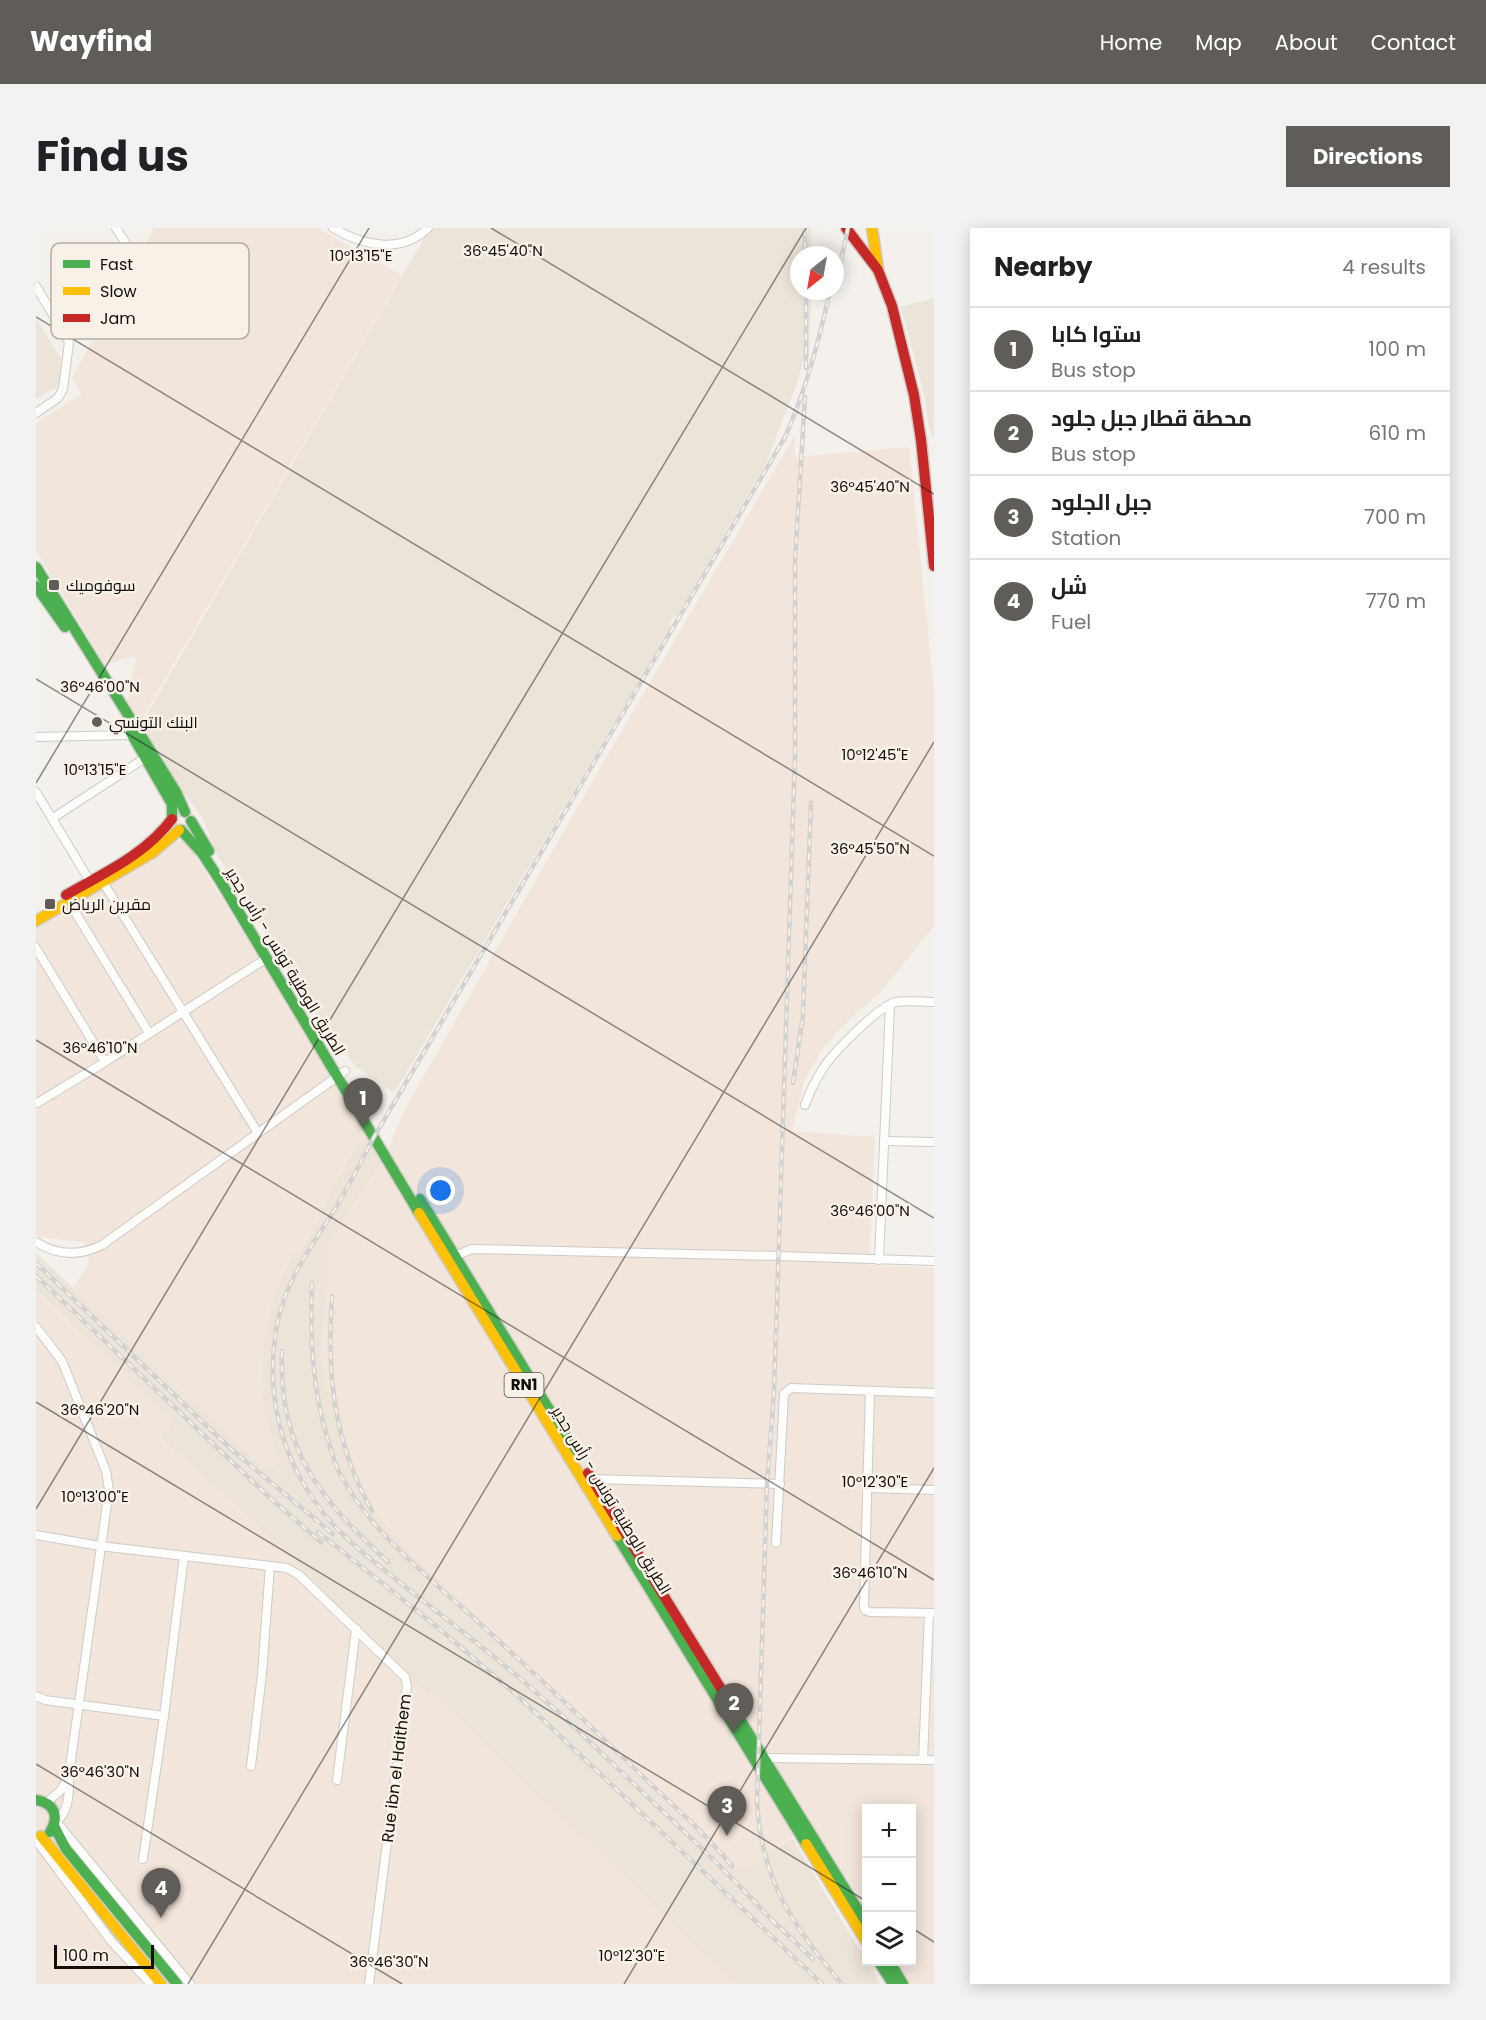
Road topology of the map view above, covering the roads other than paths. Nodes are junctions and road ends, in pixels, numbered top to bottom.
1 (116, 228) edge
2 (333, 228) edge
3 (428, 228) edge
4 (846, 228) edge
5 (873, 232) edge
6 (125, 243) edge
7 (858, 244) junction
8 (878, 270) junction
9 (36, 286) edge
10 (51, 311) edge
11 (67, 339) edge
12 (36, 412) edge
13 (934, 566) edge
14 (36, 567) edge
15 (36, 586) edge
16 (37, 735) edge
17 (132, 735) junction
18 (145, 758) junction
19 (36, 792) edge
20 (188, 817) junction
21 (53, 818) junction
22 (172, 818) junction
23 (180, 830) junction
24 (96, 881) junction
25 (67, 899) junction
26 (36, 913) edge
27 (36, 921) edge
28 (36, 948) edge
29 (267, 958) junction
30 (934, 1002) edge
31 (890, 1005) junction
32 (183, 1012) junction
33 (149, 1033) junction
34 (105, 1062) junction
35 (342, 1073) junction
36 (37, 1103) edge
37 (805, 1105) dead end
38 (258, 1133) junction
39 (884, 1141) junction
40 (934, 1142) edge
41 (36, 1242) edge
42 (451, 1258) junction
43 (879, 1260) junction
44 (934, 1261) edge
45 (38, 1332) edge
46 (870, 1391) junction
47 (934, 1393) edge
48 (587, 1479) junction
49 (780, 1484) junction
50 (867, 1488) junction
51 (934, 1490) edge
52 (36, 1535) edge
53 (776, 1543) dead end
54 (100, 1546) junction
55 (184, 1556) junction
56 (270, 1566) junction
57 (931, 1613) edge
58 (356, 1629) junction
59 (36, 1696) edge
60 (78, 1704) junction
61 (164, 1716) junction
62 (765, 1758) junction
63 (923, 1760) junction
64 (934, 1760) edge
65 (251, 1766) dead end
66 (69, 1774) junction
67 (337, 1780) dead end
68 (39, 1800) edge
69 (55, 1822) junction
70 (38, 1837) edge
71 (143, 1859) dead end
72 (862, 1915) edge
73 (862, 1933) edge
74 (882, 1966) edge
75 (892, 1966) edge
76 (150, 1984) edge
77 (161, 1984) edge
78 (177, 1984) edge
79 (190, 1984) edge
80 (369, 1984) edge
81 (893, 1984) edge
82 (903, 1984) edge

1 - 6 street
2 - 3 street
4 - 7 main road
5 - 7 main road
5 - 8 main road
7 - 8 main road
8 - 13 main road
9 - 10 street
11 - 12 street
14 - 20 main road, الطريق الوطنية تونس - رأس جدير / RN1
15 - 17 main road, RN1
16 - 17 street
17 - 18 main road, RN1
18 - 21 street
18 - 22 main road, RN1
19 - 21 street
20 - 22 main road
20 - 23 main road
20 - 35 main road, الطريق الوطنية تونس - رأس جدير / RN1
21 - 24 street
22 - 23 main road, RN1
22 - 24 main road
23 - 24 main road
23 - 29 main road, الطريق الوطنية تونس - رأس جدير / RN1
24 - 25 main road
24 - 32 street
25 - 26 main road
25 - 27 main road
25 - 33 street
28 - 34 street
29 - 32 street
29 - 35 main road, الطريق الوطنية تونس - رأس جدير / RN1
30 - 31 street
31 - 37 street
31 - 39 street
32 - 33 street
32 - 38 street
33 - 34 street
34 - 36 street
35 - 38 street
35 - 42 main road, الطريق الوطنية تونس - رأس جدير / RN1
38 - 41 street
39 - 40 street
39 - 43 street
42 - 43 street
42 - 48 main road, الطريق الوطنية تونس - رأس جدير / RN1
43 - 44 street
45 - 54 street
46 - 47 street
46 - 49 street
46 - 50 street
48 - 49 street
48 - 62 main road, الطريق الوطنية تونس - رأس جدير / RN1
48 - 73 main road, الطريق الوطنية تونس - رأس جدير / RN1
49 - 53 street
50 - 51 street
50 - 57 street
52 - 54 street, Rue ibn el Haithem
54 - 55 street, Rue ibn el Haithem
54 - 60 street
55 - 56 street, Rue ibn el Haithem
55 - 61 street
56 - 58 street, Rue ibn el Haithem
56 - 65 street
57 - 63 street
58 - 67 street
58 - 80 street, Rue ibn el Haithem
59 - 60 street
60 - 61 street
60 - 66 street
61 - 71 street
62 - 63 street
62 - 72 main road, الطريق الوطنية تونس - رأس جدير / RN1
63 - 64 street
66 - 68 street
66 - 69 street
68 - 69 main road
69 - 70 main road
69 - 78 main road
69 - 79 street
70 - 76 street
70 - 77 main road
74 - 81 main road
75 - 82 main road

